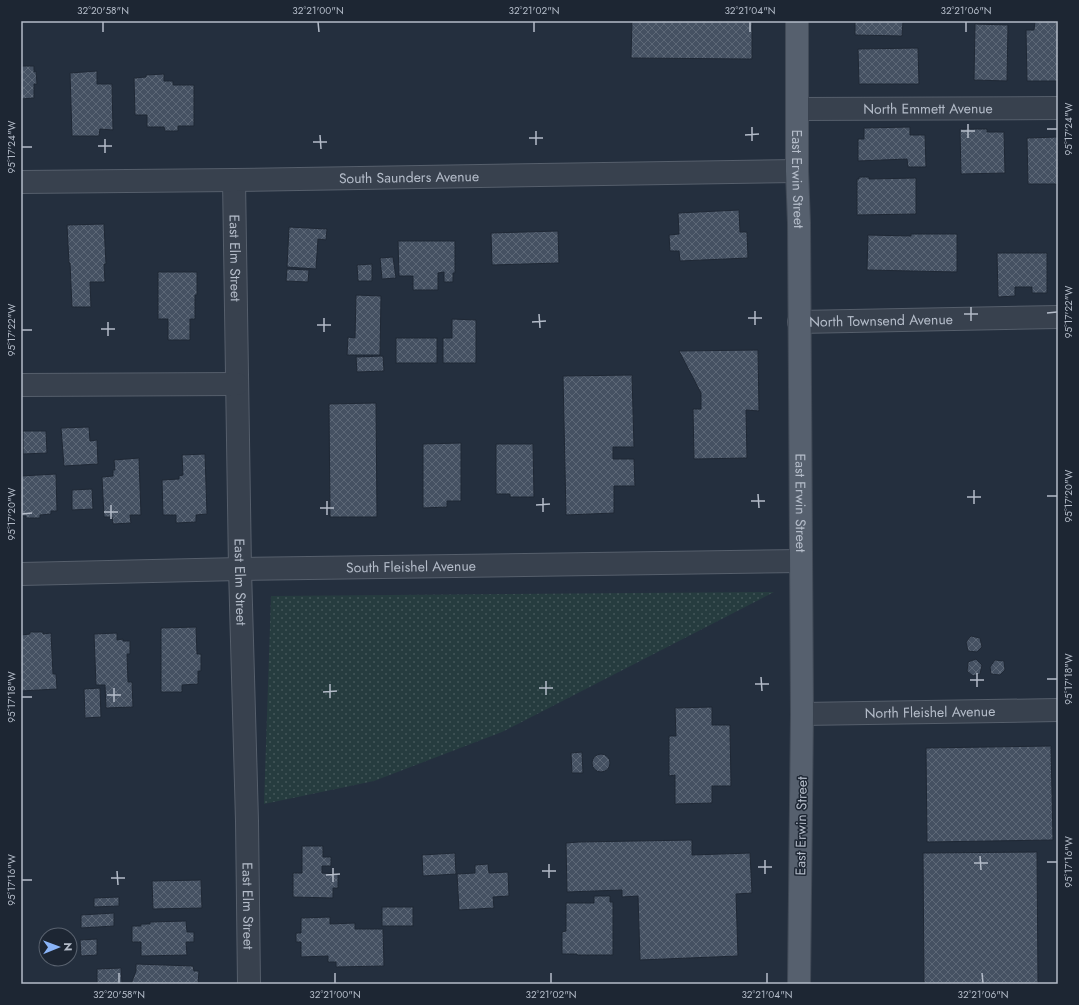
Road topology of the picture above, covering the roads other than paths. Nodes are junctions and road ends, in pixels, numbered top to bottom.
1 (797, 21) edge
2 (1058, 108) edge
3 (798, 109) junction
4 (797, 171) junction
5 (234, 180) junction
6 (21, 182) edge
7 (1058, 318) edge
8 (799, 322) junction
9 (237, 384) junction
10 (21, 385) edge
11 (801, 561) junction
12 (240, 569) junction
13 (21, 574) edge
14 (1058, 710) edge
15 (802, 714) junction
16 (249, 984) edge
17 (799, 984) edge

1 - 3 main road, East Erwin Street
2 - 3 street, North Emmett Avenue
3 - 4 main road, East Erwin Street
4 - 5 street, South Saunders Avenue
4 - 8 main road, East Erwin Street
5 - 6 street, South Saunders Avenue
5 - 9 street, East Elm Street
7 - 8 street, North Townsend Avenue
8 - 11 main road, East Erwin Street
9 - 10 street
9 - 12 street, East Elm Street
11 - 12 street, South Fleishel Avenue
11 - 15 main road, East Erwin Street
12 - 13 street, South Fleishel Avenue
12 - 16 street, East Elm Street
14 - 15 street, North Fleishel Avenue
15 - 17 main road, East Erwin Street

